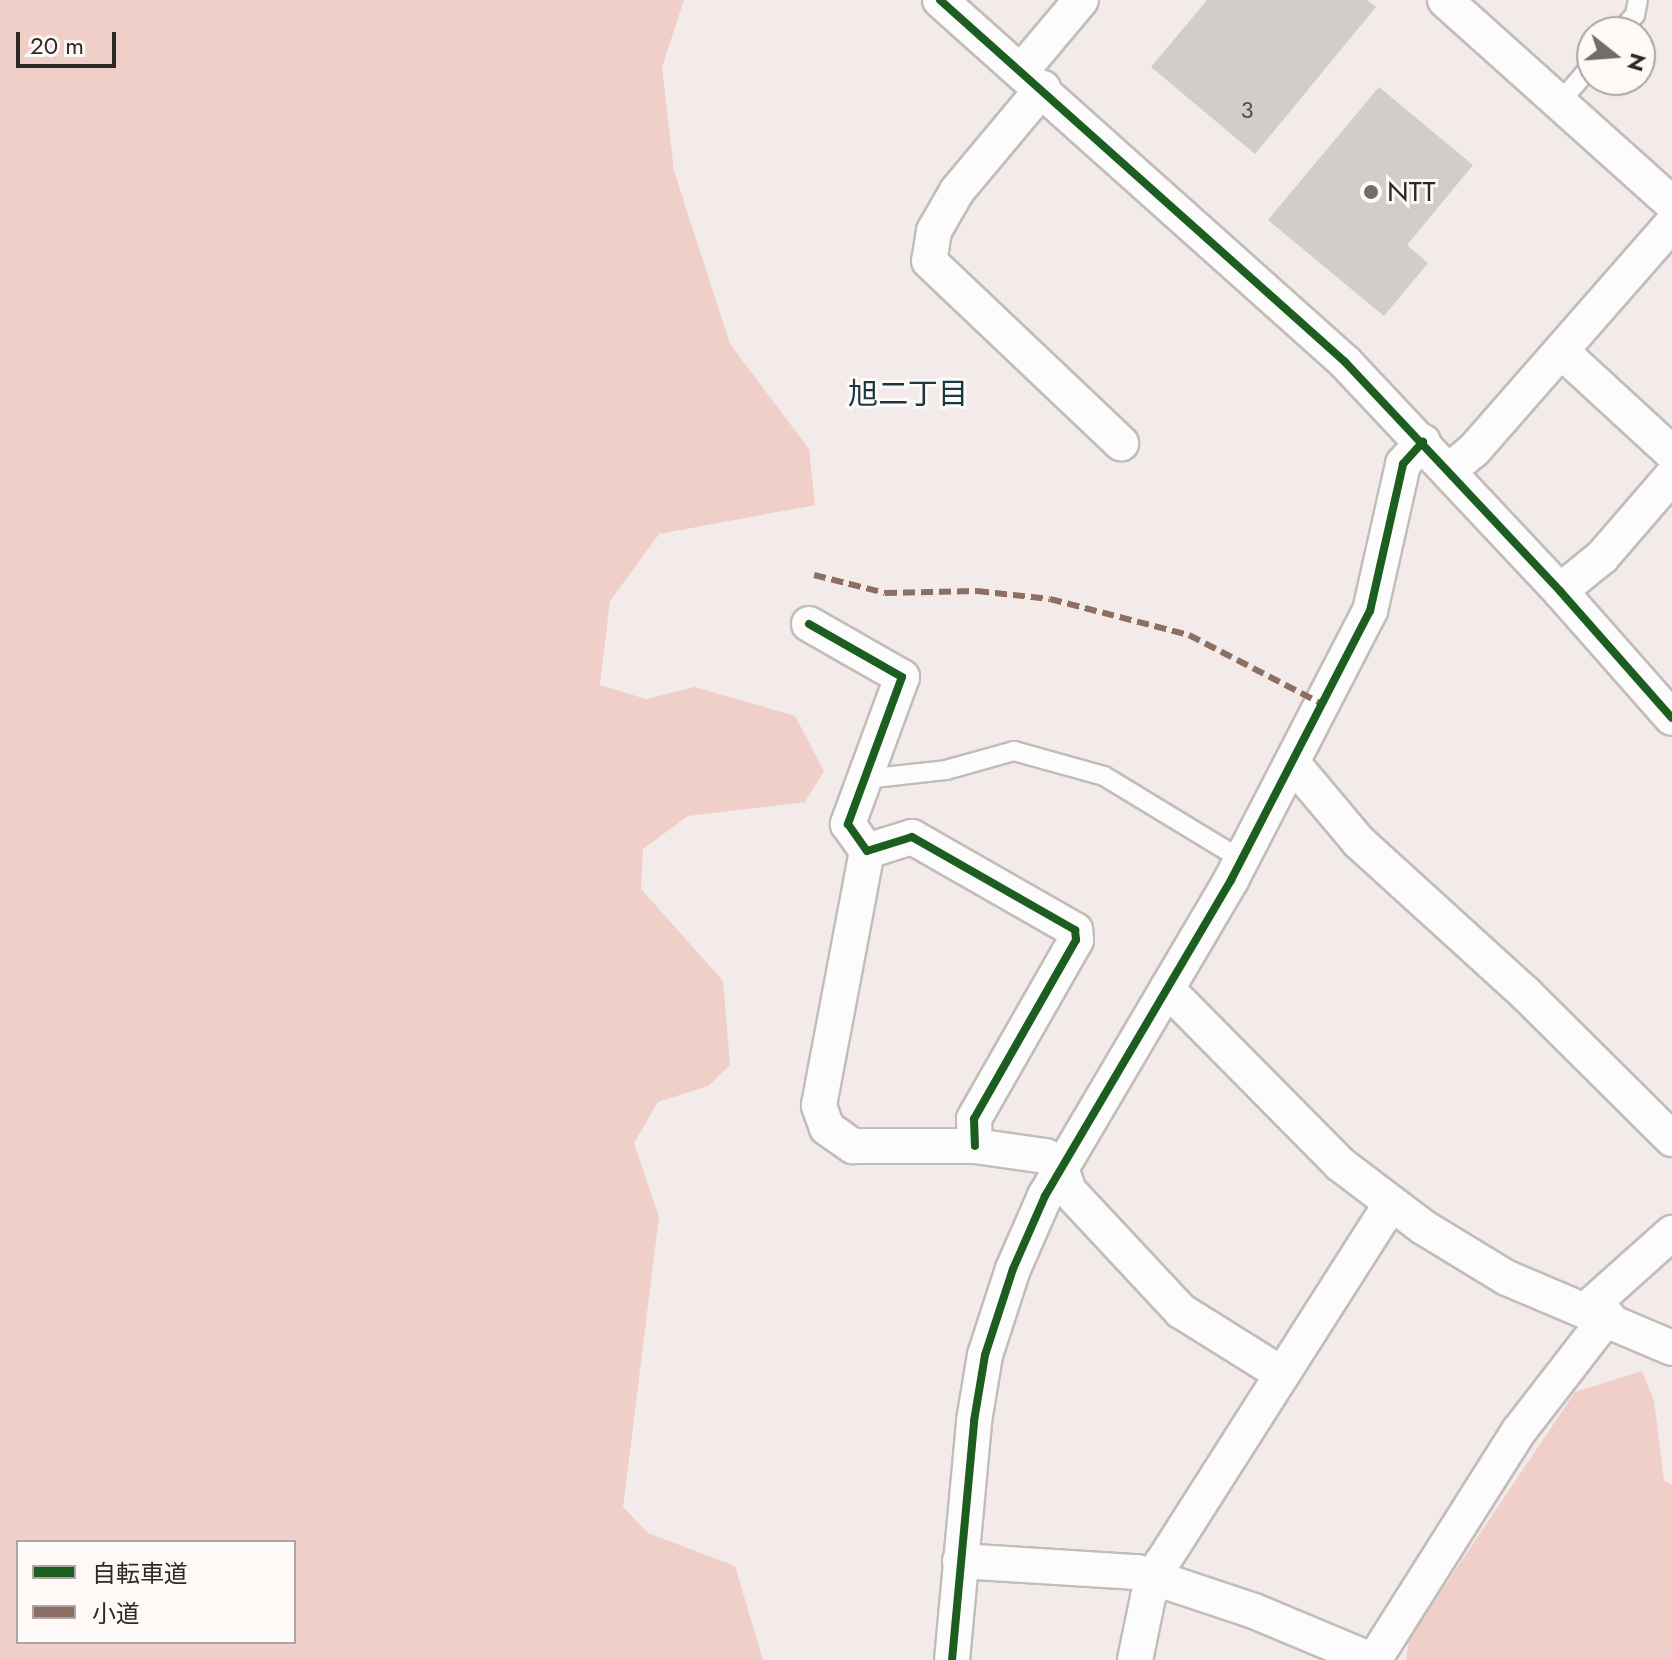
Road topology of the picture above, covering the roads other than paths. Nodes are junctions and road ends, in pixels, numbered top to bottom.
1 (940, 0) edge
2 (1081, 0) edge
3 (1445, 0) edge
4 (1033, 78) junction
5 (1576, 84) edge
6 (1560, 102) junction
7 (1672, 204) edge
8 (1672, 224) edge
9 (1561, 351) junction
10 (1423, 442) junction
11 (1121, 443) dead end
12 (1672, 453) edge
13 (1450, 470) junction
14 (1672, 476) edge
15 (1560, 591) junction
16 (809, 624) dead end
17 (1672, 718) edge
18 (1290, 767) junction
19 (865, 779) junction
20 (867, 851) junction
21 (1242, 860) junction
22 (1167, 989) junction
23 (1672, 1139) edge
24 (975, 1146) junction
25 (1061, 1168) junction
26 (1391, 1204) junction
27 (1672, 1233) edge
28 (1598, 1312) junction
29 (1672, 1348) edge
30 (1282, 1374) junction
31 (960, 1561) junction
32 (1156, 1577) junction
33 (952, 1660) edge
34 (1135, 1660) edge
35 (1373, 1660) edge

1 - 4 street
2 - 4 street
3 - 6 street
4 - 10 street
4 - 11 street
5 - 6 lane
6 - 7 street
8 - 9 street
9 - 12 street
9 - 13 street
10 - 13 street
10 - 18 street
13 - 15 street
14 - 15 street
15 - 17 street
16 - 19 street
18 - 21 street
18 - 23 street
19 - 20 street
19 - 21 lane
20 - 24 street
20 - 24 street
21 - 22 street
22 - 25 street
22 - 26 street
24 - 25 street
25 - 30 street
25 - 31 street
26 - 28 street
26 - 30 street
27 - 28 street
28 - 29 street
28 - 35 street
30 - 32 street
31 - 32 street
31 - 33 street
32 - 34 street
32 - 35 street

